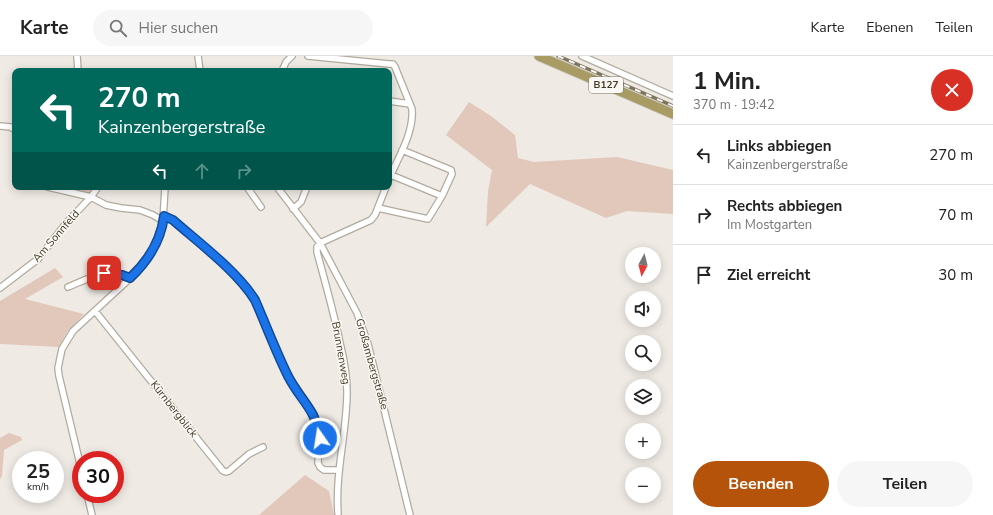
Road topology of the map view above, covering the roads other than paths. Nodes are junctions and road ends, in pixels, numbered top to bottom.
1 (77, 56) edge
2 (198, 56) edge
3 (292, 56) edge
4 (308, 56) edge
5 (539, 56) edge
6 (582, 56) edge
7 (78, 68) edge
8 (200, 68) edge
9 (283, 68) edge
10 (673, 96) edge
11 (392, 102) edge
12 (410, 104) junction
13 (673, 114) edge
14 (0, 126) edge
15 (12, 128) edge
16 (402, 150) junction
17 (392, 172) edge
18 (392, 178) edge
19 (60, 190) edge
20 (96, 190) edge
21 (165, 190) edge
22 (248, 190) edge
23 (279, 190) edge
24 (306, 190) edge
25 (385, 190) edge
26 (442, 196) junction
27 (91, 198) junction
28 (261, 207) dead end
29 (378, 208) junction
30 (293, 209) junction
31 (164, 219) junction
32 (320, 243) junction
33 (130, 278) junction
34 (68, 287) dead end
35 (0, 288) edge
36 (95, 311) junction
37 (262, 447) dead end
38 (77, 451) edge
39 (339, 470) junction
40 (89, 503) edge
41 (338, 513) dead end
42 (92, 515) edge
43 (410, 515) edge

1 - 7 street
2 - 8 street
3 - 9 street
4 - 12 street
5 - 13 main road, B127
6 - 10 street
11 - 12 street
12 - 16 street
14 - 15 street
16 - 17 street
16 - 26 street
18 - 26 street
19 - 27 street
20 - 27 street, Am Sonnfeld
21 - 31 street
22 - 28 street
23 - 30 street, Großambergstraße
24 - 30 street
25 - 29 street
26 - 29 street
27 - 31 street
27 - 35 street, Am Sonnfeld
29 - 32 street
30 - 32 street, Großambergstraße
31 - 33 street
31 - 39 street
32 - 39 street, Brunnenweg
32 - 43 street, Großambergstraße
33 - 34 street
33 - 36 street
36 - 37 street, Kürnbergblick
36 - 38 street
39 - 41 street, Brunnenweg
40 - 42 street

